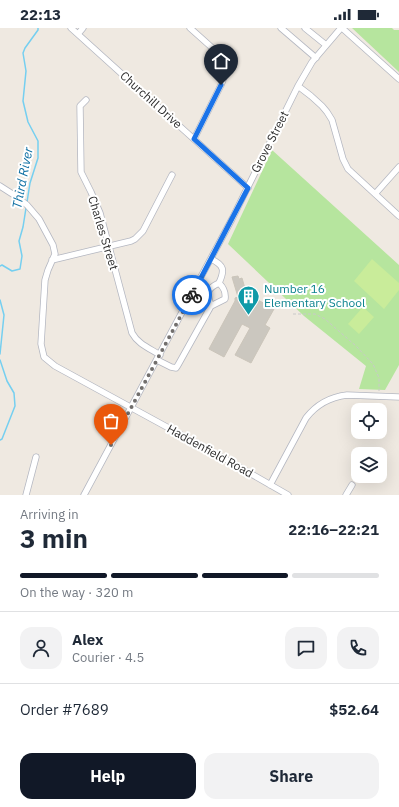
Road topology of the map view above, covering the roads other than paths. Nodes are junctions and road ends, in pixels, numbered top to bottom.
1 (72, 28) edge
2 (83, 28) edge
3 (190, 28) edge
4 (281, 28) edge
5 (305, 28) edge
6 (341, 28) edge
7 (78, 34) junction
8 (326, 45) junction
9 (316, 58) junction
10 (399, 79) edge
11 (298, 86) junction
12 (86, 100) dead end
13 (194, 139) junction
14 (399, 167) edge
15 (172, 175) dead end
16 (0, 186) edge
17 (248, 188) junction
18 (375, 194) junction
19 (399, 216) edge
20 (108, 246) junction
21 (211, 258) junction
22 (52, 260) junction
23 (219, 283) junction
24 (211, 306) junction
25 (158, 357) junction
26 (399, 397) edge
27 (131, 408) junction
28 (36, 457) dead end
29 (352, 484) dead end
30 (270, 485) junction
31 (26, 495) edge
32 (84, 495) edge
33 (288, 495) edge
34 (346, 495) edge

1 - 7 street, Churchill Drive
2 - 7 street
3 - 13 street
4 - 9 street
5 - 8 street
6 - 8 street, Grove Street
6 - 10 street
7 - 13 street, Churchill Drive
8 - 9 street, Grove Street
9 - 11 street, Grove Street
11 - 17 street, Grove Street
11 - 18 street
12 - 20 street, Charles Street
13 - 17 street, Churchill Drive
14 - 18 street
15 - 20 street
16 - 22 street
17 - 21 street, Grove Street
18 - 19 street
20 - 22 street
20 - 25 street, Charles Street
21 - 23 street
21 - 25 street, Grove Street
22 - 27 street, Haddenfield Road
23 - 24 street
23 - 24 street
24 - 25 street, Charles Street
25 - 27 street, Grove Street
26 - 30 street
27 - 30 street, Haddenfield Road
27 - 32 street, Grove Street
28 - 31 street
29 - 34 street
30 - 33 street, Haddenfield Road

